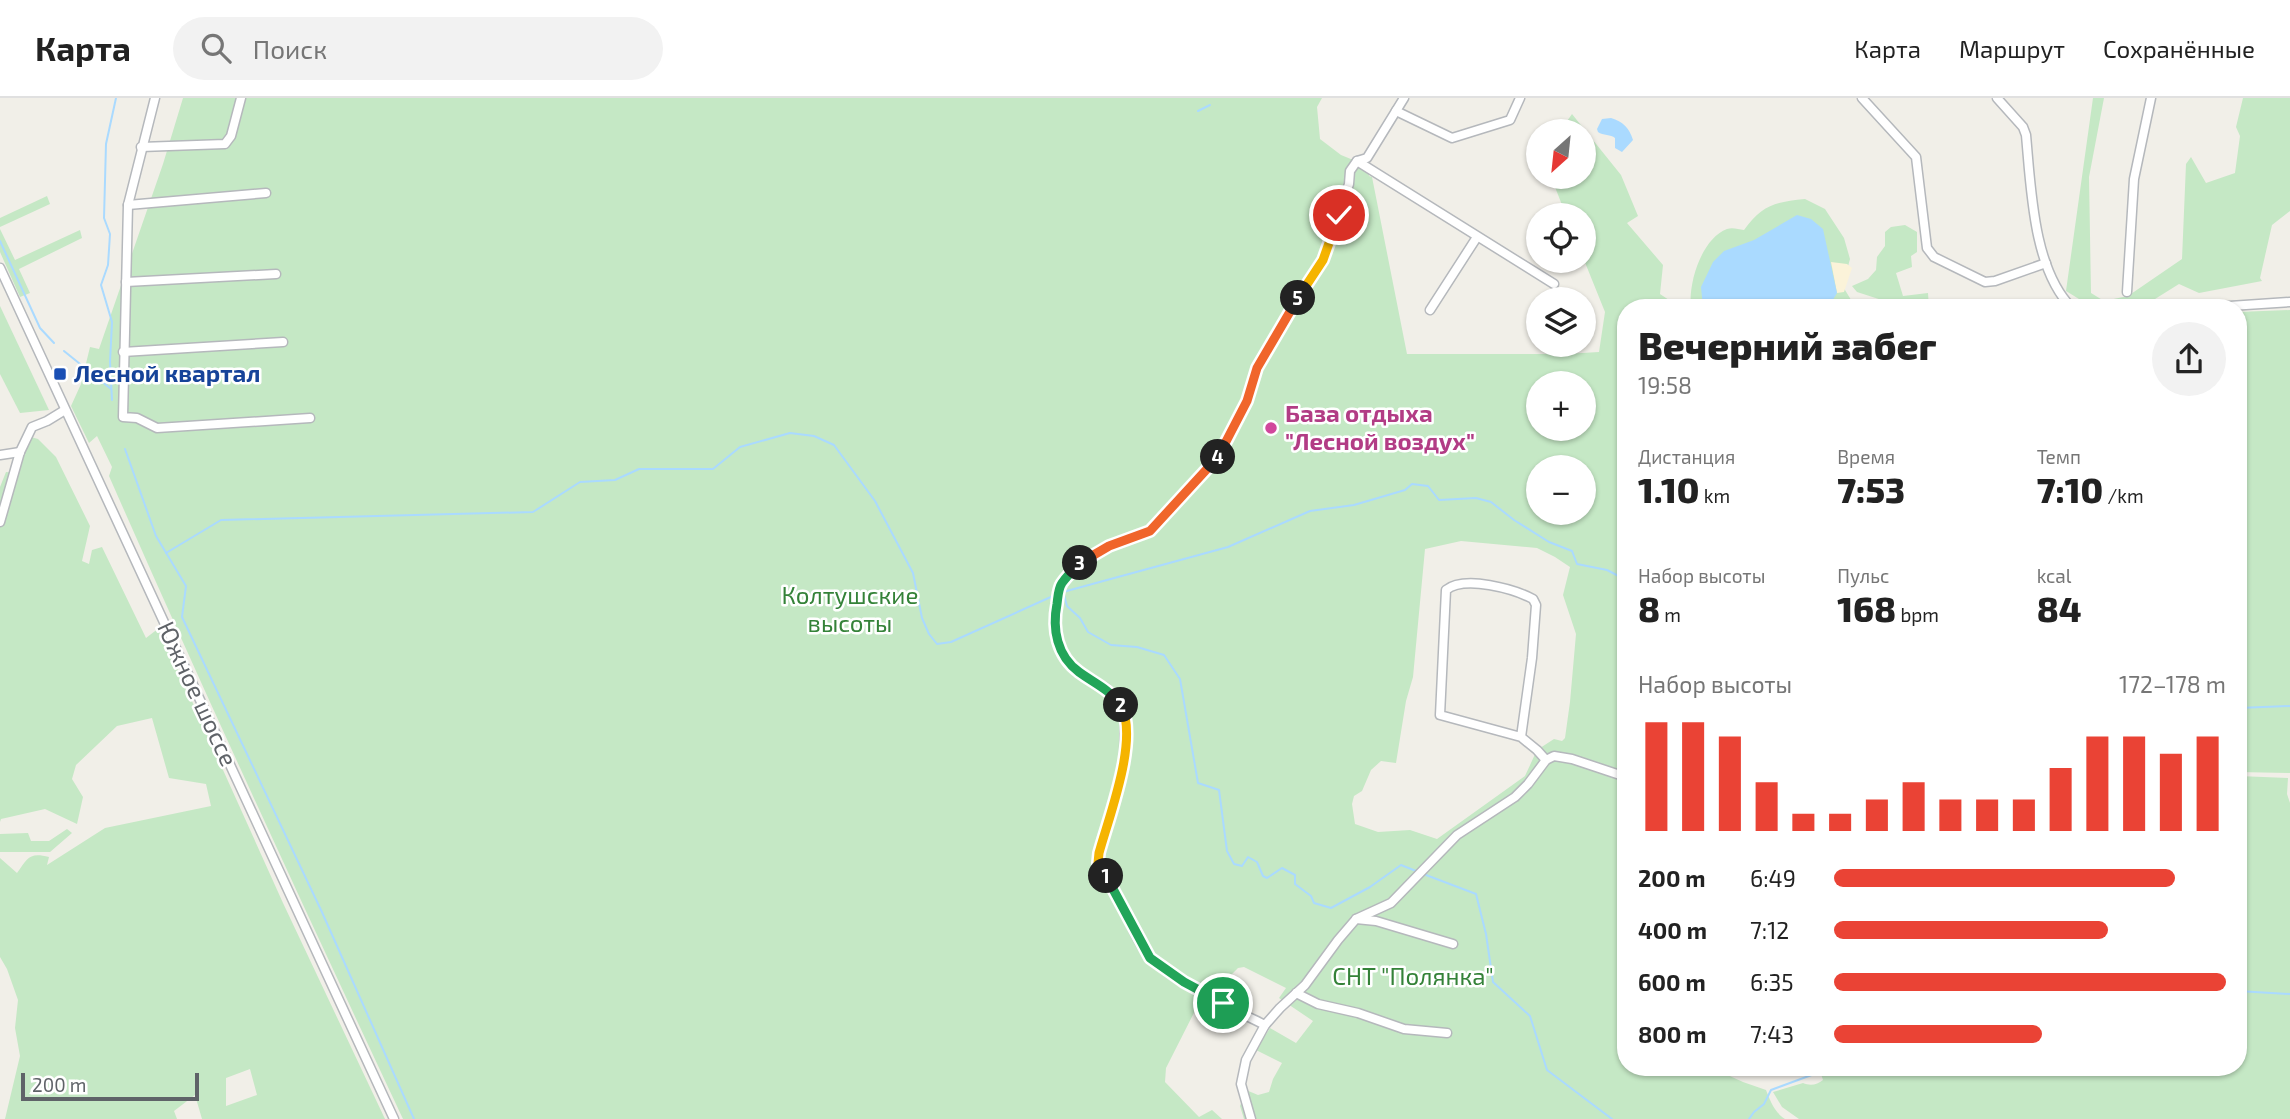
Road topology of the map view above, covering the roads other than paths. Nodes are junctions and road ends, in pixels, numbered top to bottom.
1 (155, 98) edge
2 (241, 98) edge
3 (1404, 98) edge
4 (1520, 98) edge
5 (1862, 98) edge
6 (2011, 98) edge
7 (2151, 98) edge
8 (2001, 102) edge
9 (1396, 111) junction
10 (141, 147) junction
11 (1357, 161) junction
12 (266, 193) dead end
13 (128, 205) junction
14 (1477, 237) junction
15 (2046, 263) junction
16 (0, 268) edge
17 (276, 274) dead end
18 (126, 282) junction
19 (1554, 284) dead end
20 (2127, 292) dead end
21 (2064, 299) edge
22 (2290, 302) edge
23 (2247, 305) edge
24 (1430, 310) dead end
25 (283, 342) dead end
26 (123, 352) junction
27 (65, 410) junction
28 (310, 418) dead end
29 (20, 452) junction
30 (0, 455) edge
31 (0, 522) edge
32 (1521, 737) junction
33 (1546, 761) junction
34 (1617, 774) edge
35 (1356, 919) junction
36 (1453, 944) dead end
37 (1296, 993) junction
38 (1265, 1025) junction
39 (1447, 1033) dead end
40 (394, 1119) edge
41 (1251, 1119) edge

1 - 10 street
2 - 10 street
3 - 9 street
4 - 9 street
5 - 15 street
6 - 8 street
7 - 20 street
8 - 15 street
9 - 11 street
10 - 13 street
11 - 14 street
11 - 38 street
12 - 13 street
13 - 18 street
14 - 19 street
14 - 24 street
15 - 21 street
16 - 27 street, Южное шоссе
17 - 18 street
18 - 26 street
22 - 23 street
25 - 26 street
26 - 28 street
27 - 29 street
27 - 40 street, Южное шоссе
29 - 30 street
29 - 31 street
32 - 32 street
32 - 33 street
33 - 34 street
33 - 35 street
35 - 36 street
35 - 37 street
37 - 38 street
37 - 39 street
38 - 41 street

